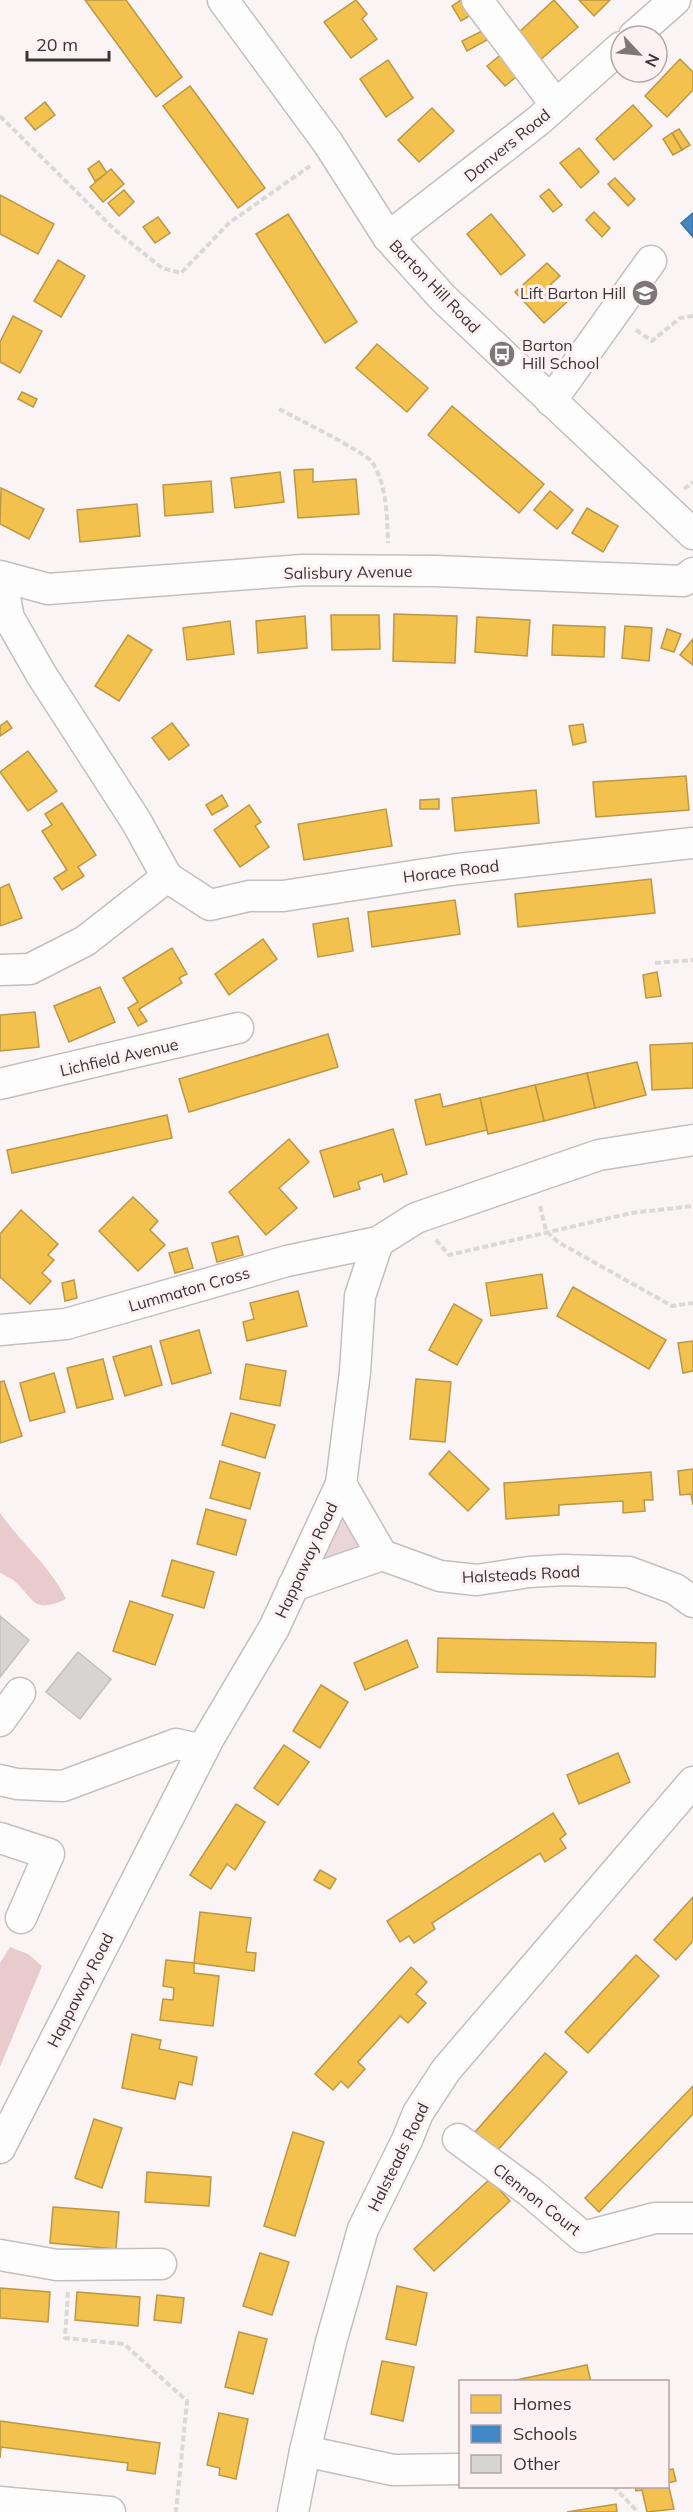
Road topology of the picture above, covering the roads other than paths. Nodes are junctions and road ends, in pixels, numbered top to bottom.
1 (223, 0) edge
2 (477, 0) edge
3 (675, 0) edge
4 (648, 24) edge
5 (609, 58) edge
6 (556, 105) junction
7 (388, 237) junction
8 (651, 261) dead end
9 (551, 401) junction
10 (693, 534) edge
11 (693, 573) edge
12 (1, 576) edge
13 (693, 843) edge
14 (167, 878) junction
15 (210, 905) joint
16 (0, 970) edge
17 (237, 1028) dead end
18 (0, 1084) edge
19 (693, 1140) edge
20 (378, 1242) junction
21 (0, 1330) edge
22 (341, 1484) junction
23 (382, 1555) junction
24 (293, 1586) junction
25 (693, 1602) edge
26 (20, 1693) dead end
27 (0, 1721) edge
28 (203, 1750) junction
29 (0, 1780) edge
30 (693, 1782) edge
31 (0, 1838) edge
32 (21, 1918) dead end
33 (458, 2139) dead end
34 (0, 2148) edge
35 (693, 2217) edge
36 (0, 2255) edge
37 (161, 2264) dead end
38 (305, 2451) junction
39 (459, 2469) edge
40 (0, 2502) edge
41 (110, 2512) edge
42 (294, 2512) edge

1 - 7 street, Barton Hill Road
2 - 6 street
3 - 4 street
5 - 6 street, Danvers Road
6 - 7 street, Danvers Road
7 - 9 street, Barton Hill Road
8 - 9 street
9 - 10 street, Barton Hill Road
11 - 12 street, Salisbury Avenue
12 - 14 street, Salisbury Avenue
13 - 15 street, Horace Road
14 - 15 street, Salisbury Avenue
14 - 16 street
17 - 18 street, Lichfield Avenue
19 - 20 street
20 - 21 street, Lummaton Cross
20 - 22 street, Happaway Road
22 - 23 street
22 - 24 street, Happaway Road
23 - 24 street
23 - 25 street, Halsteads Road
24 - 28 street, Happaway Road
26 - 27 street
28 - 29 street
28 - 34 street, Happaway Road
30 - 38 street, Halsteads Road
31 - 32 street
33 - 35 street, Clennon Court
36 - 37 street
38 - 39 street
38 - 42 street, Halsteads Road
40 - 41 street

